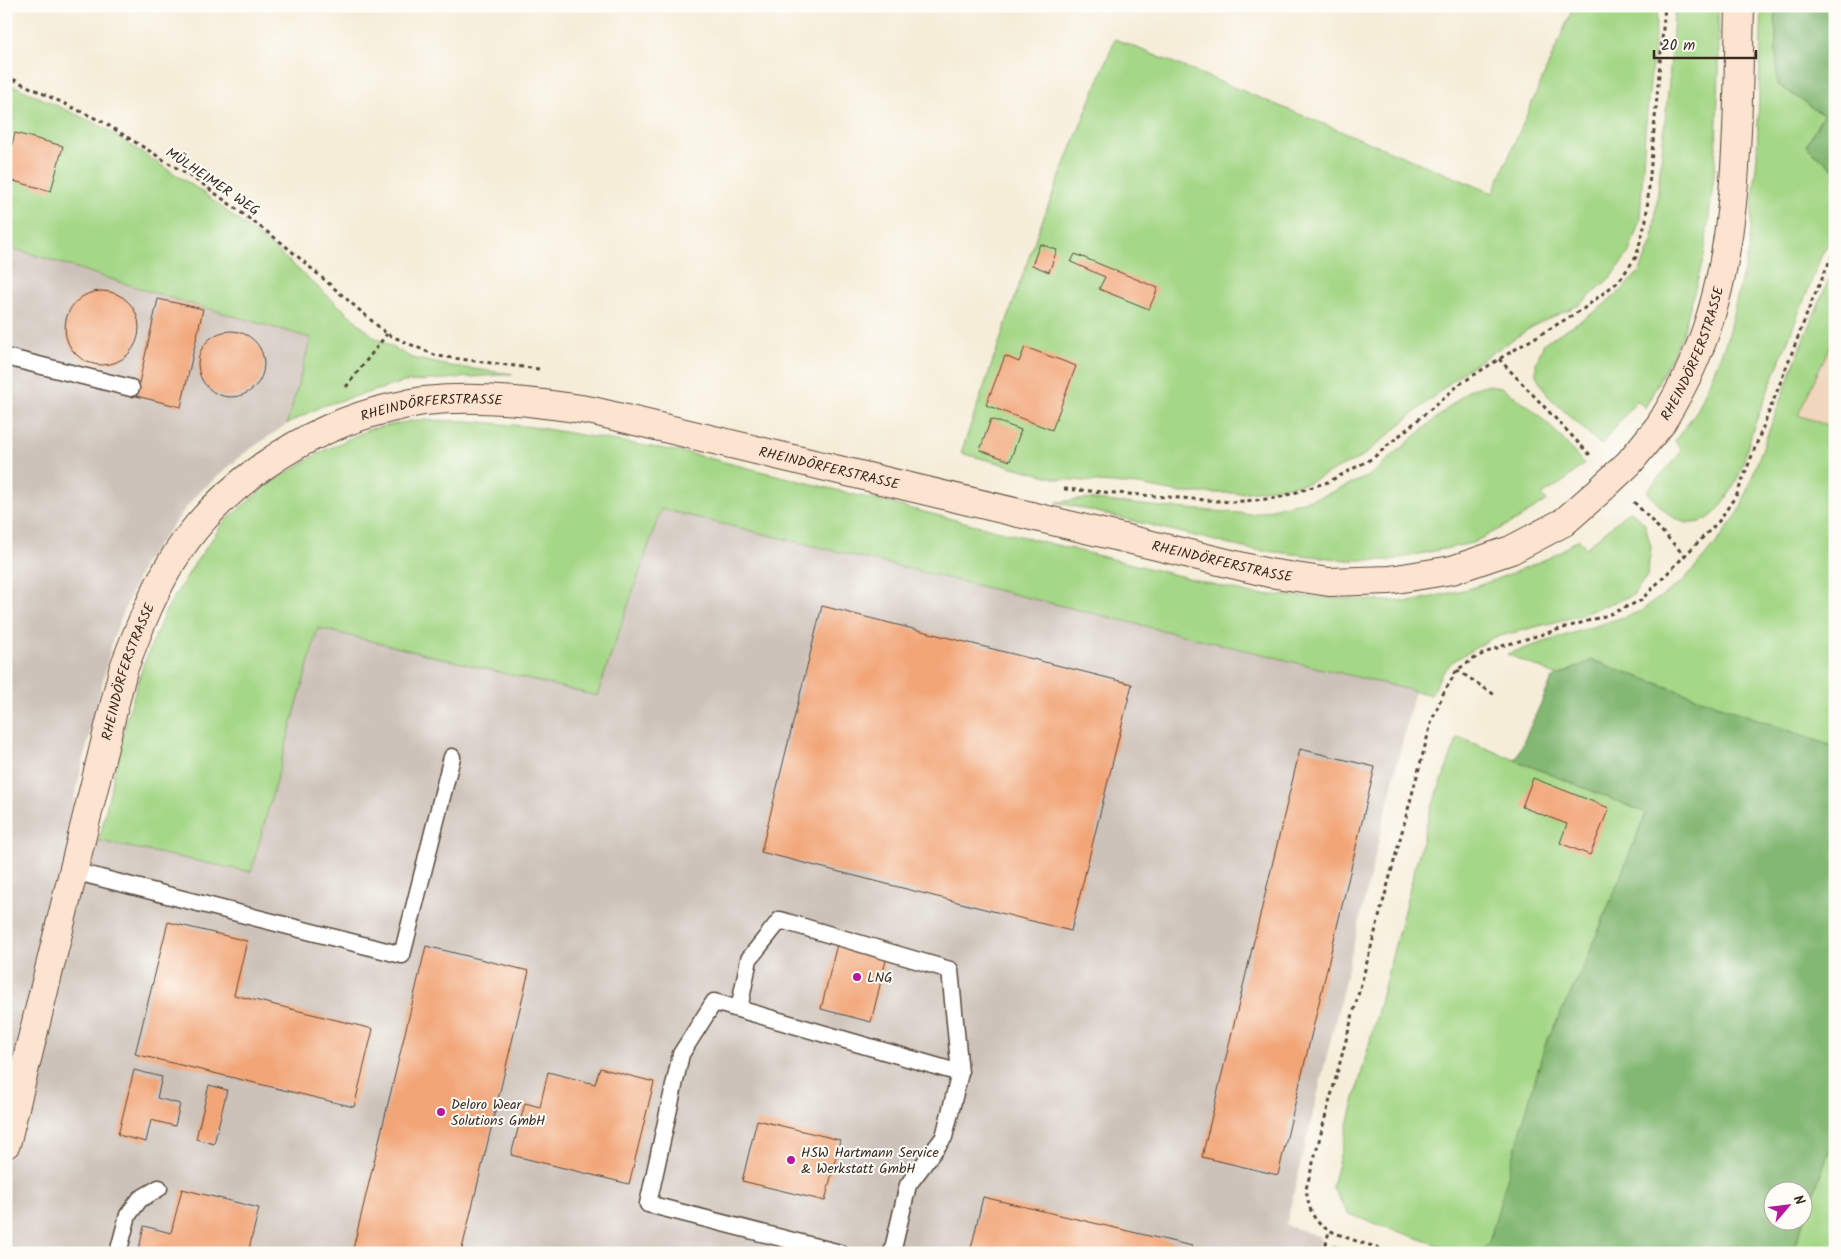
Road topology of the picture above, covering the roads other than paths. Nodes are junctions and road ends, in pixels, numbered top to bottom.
1 (1740, 6) edge
2 (6, 357) edge
3 (131, 388) dead end
4 (452, 757) dead end
5 (73, 871) junction
6 (739, 1009) junction
7 (960, 1073) junction
8 (6, 1144) edge
9 (159, 1188) dead end
10 (118, 1253) edge
11 (840, 1253) edge
12 (892, 1253) edge

1 - 5 main road, RHEINDÖRFERSTRASSE, bridge
2 - 3 lane
4 - 5 lane
5 - 8 main road, RHEINDÖRFERSTRASSE
6 - 7 lane
6 - 7 lane
6 - 11 lane
7 - 12 lane
9 - 10 lane

